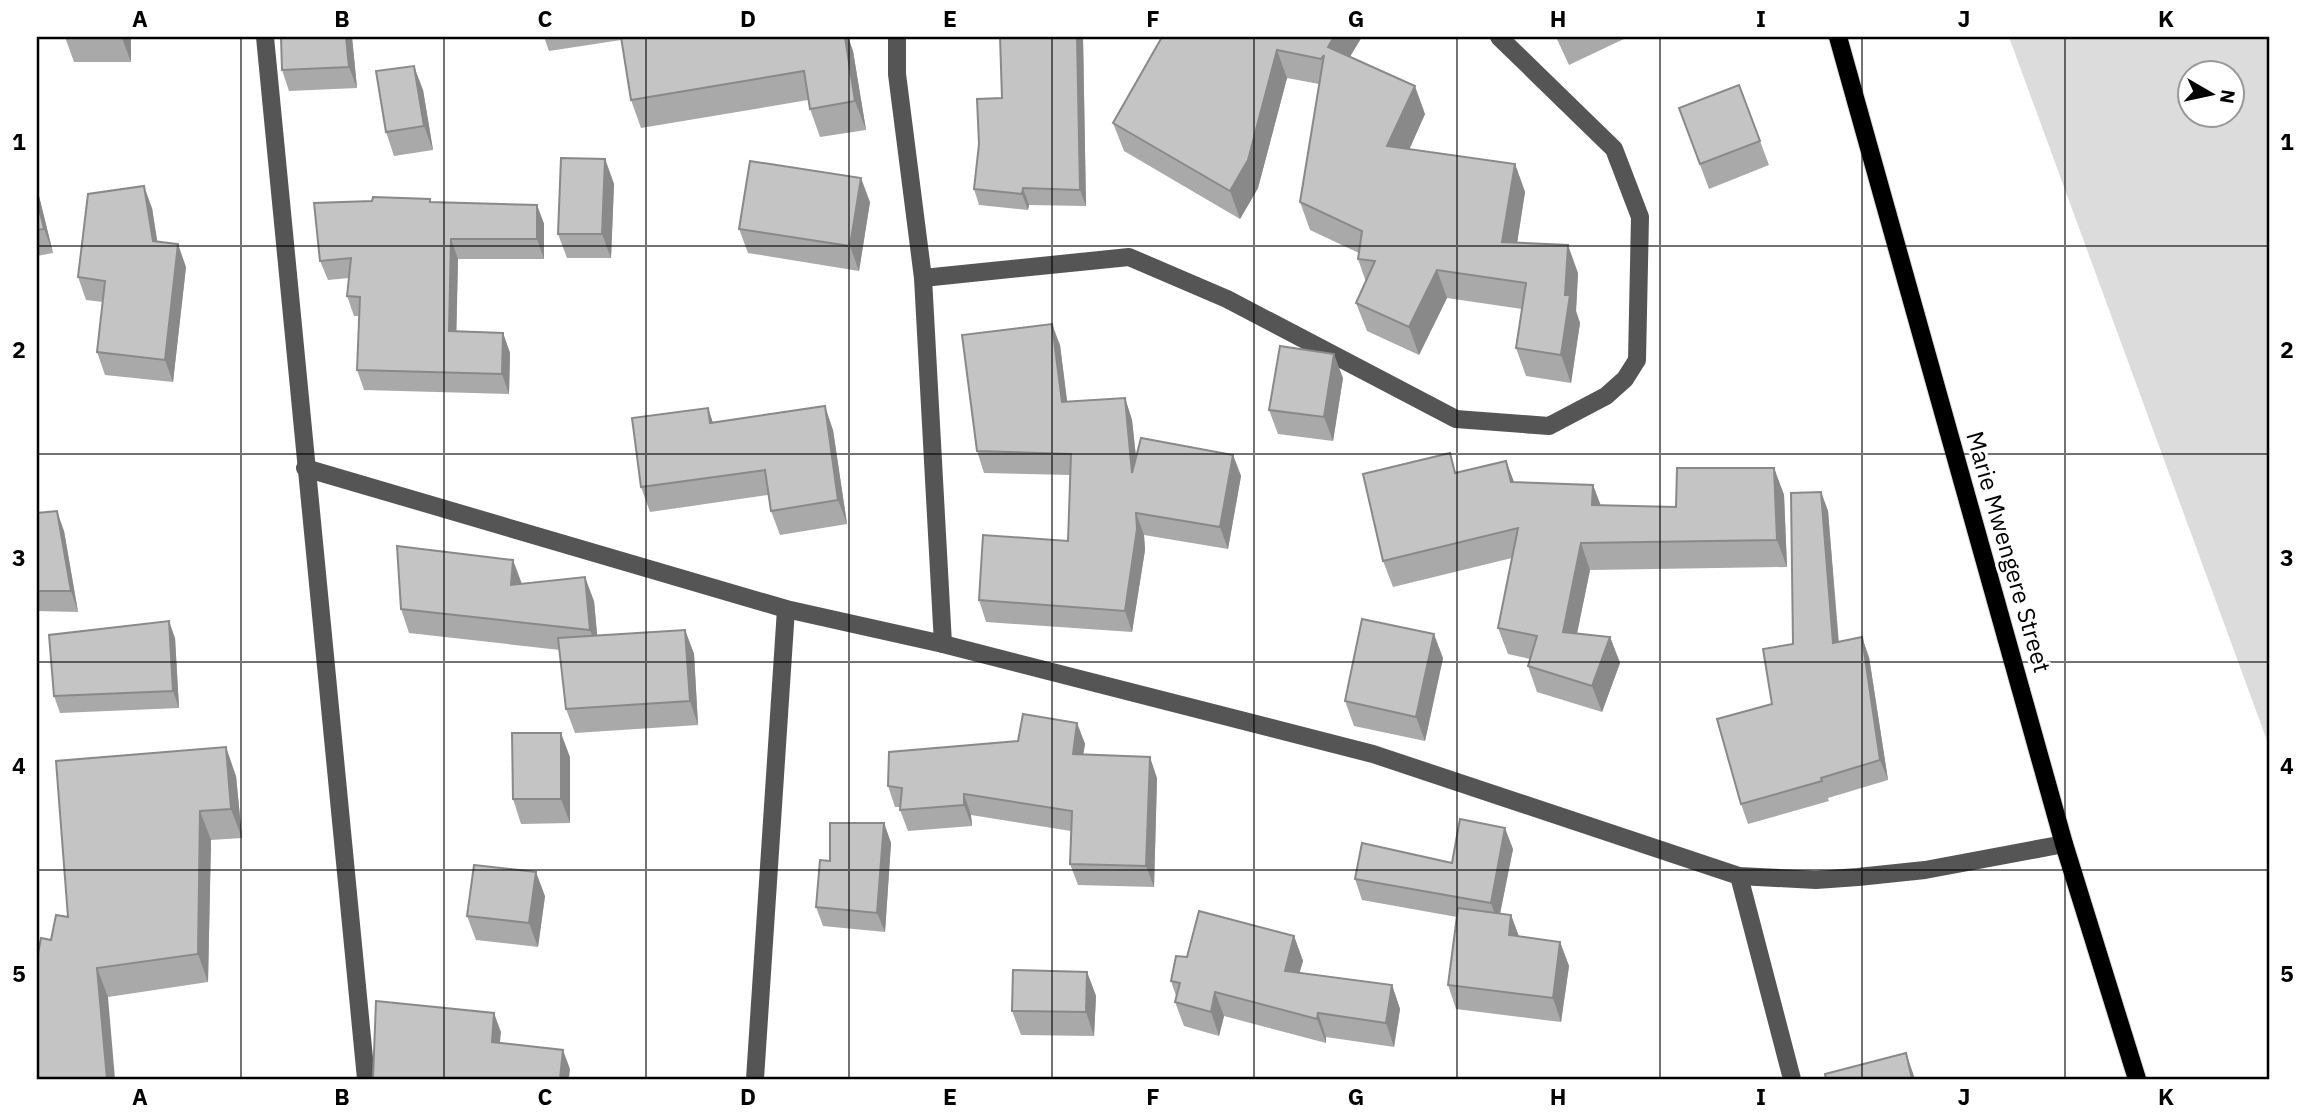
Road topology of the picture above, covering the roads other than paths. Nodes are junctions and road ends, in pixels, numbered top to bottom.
1 (265, 37) edge
2 (897, 37) edge
3 (1499, 37) edge
4 (1838, 37) edge
5 (923, 278) junction
6 (305, 468) junction
7 (786, 609) junction
8 (943, 644) junction
9 (2064, 844) junction
10 (1740, 876) junction
11 (366, 1079) edge
12 (755, 1079) edge
13 (1792, 1079) edge
14 (2137, 1079) edge

1 - 6 street
2 - 5 street
3 - 5 street
4 - 9 main road, Marie Mwengere Street
5 - 8 street
6 - 7 street
6 - 11 street
7 - 8 street
7 - 12 street
8 - 10 street
9 - 10 street
9 - 14 main road, Marie Mwengere Street
10 - 13 street

